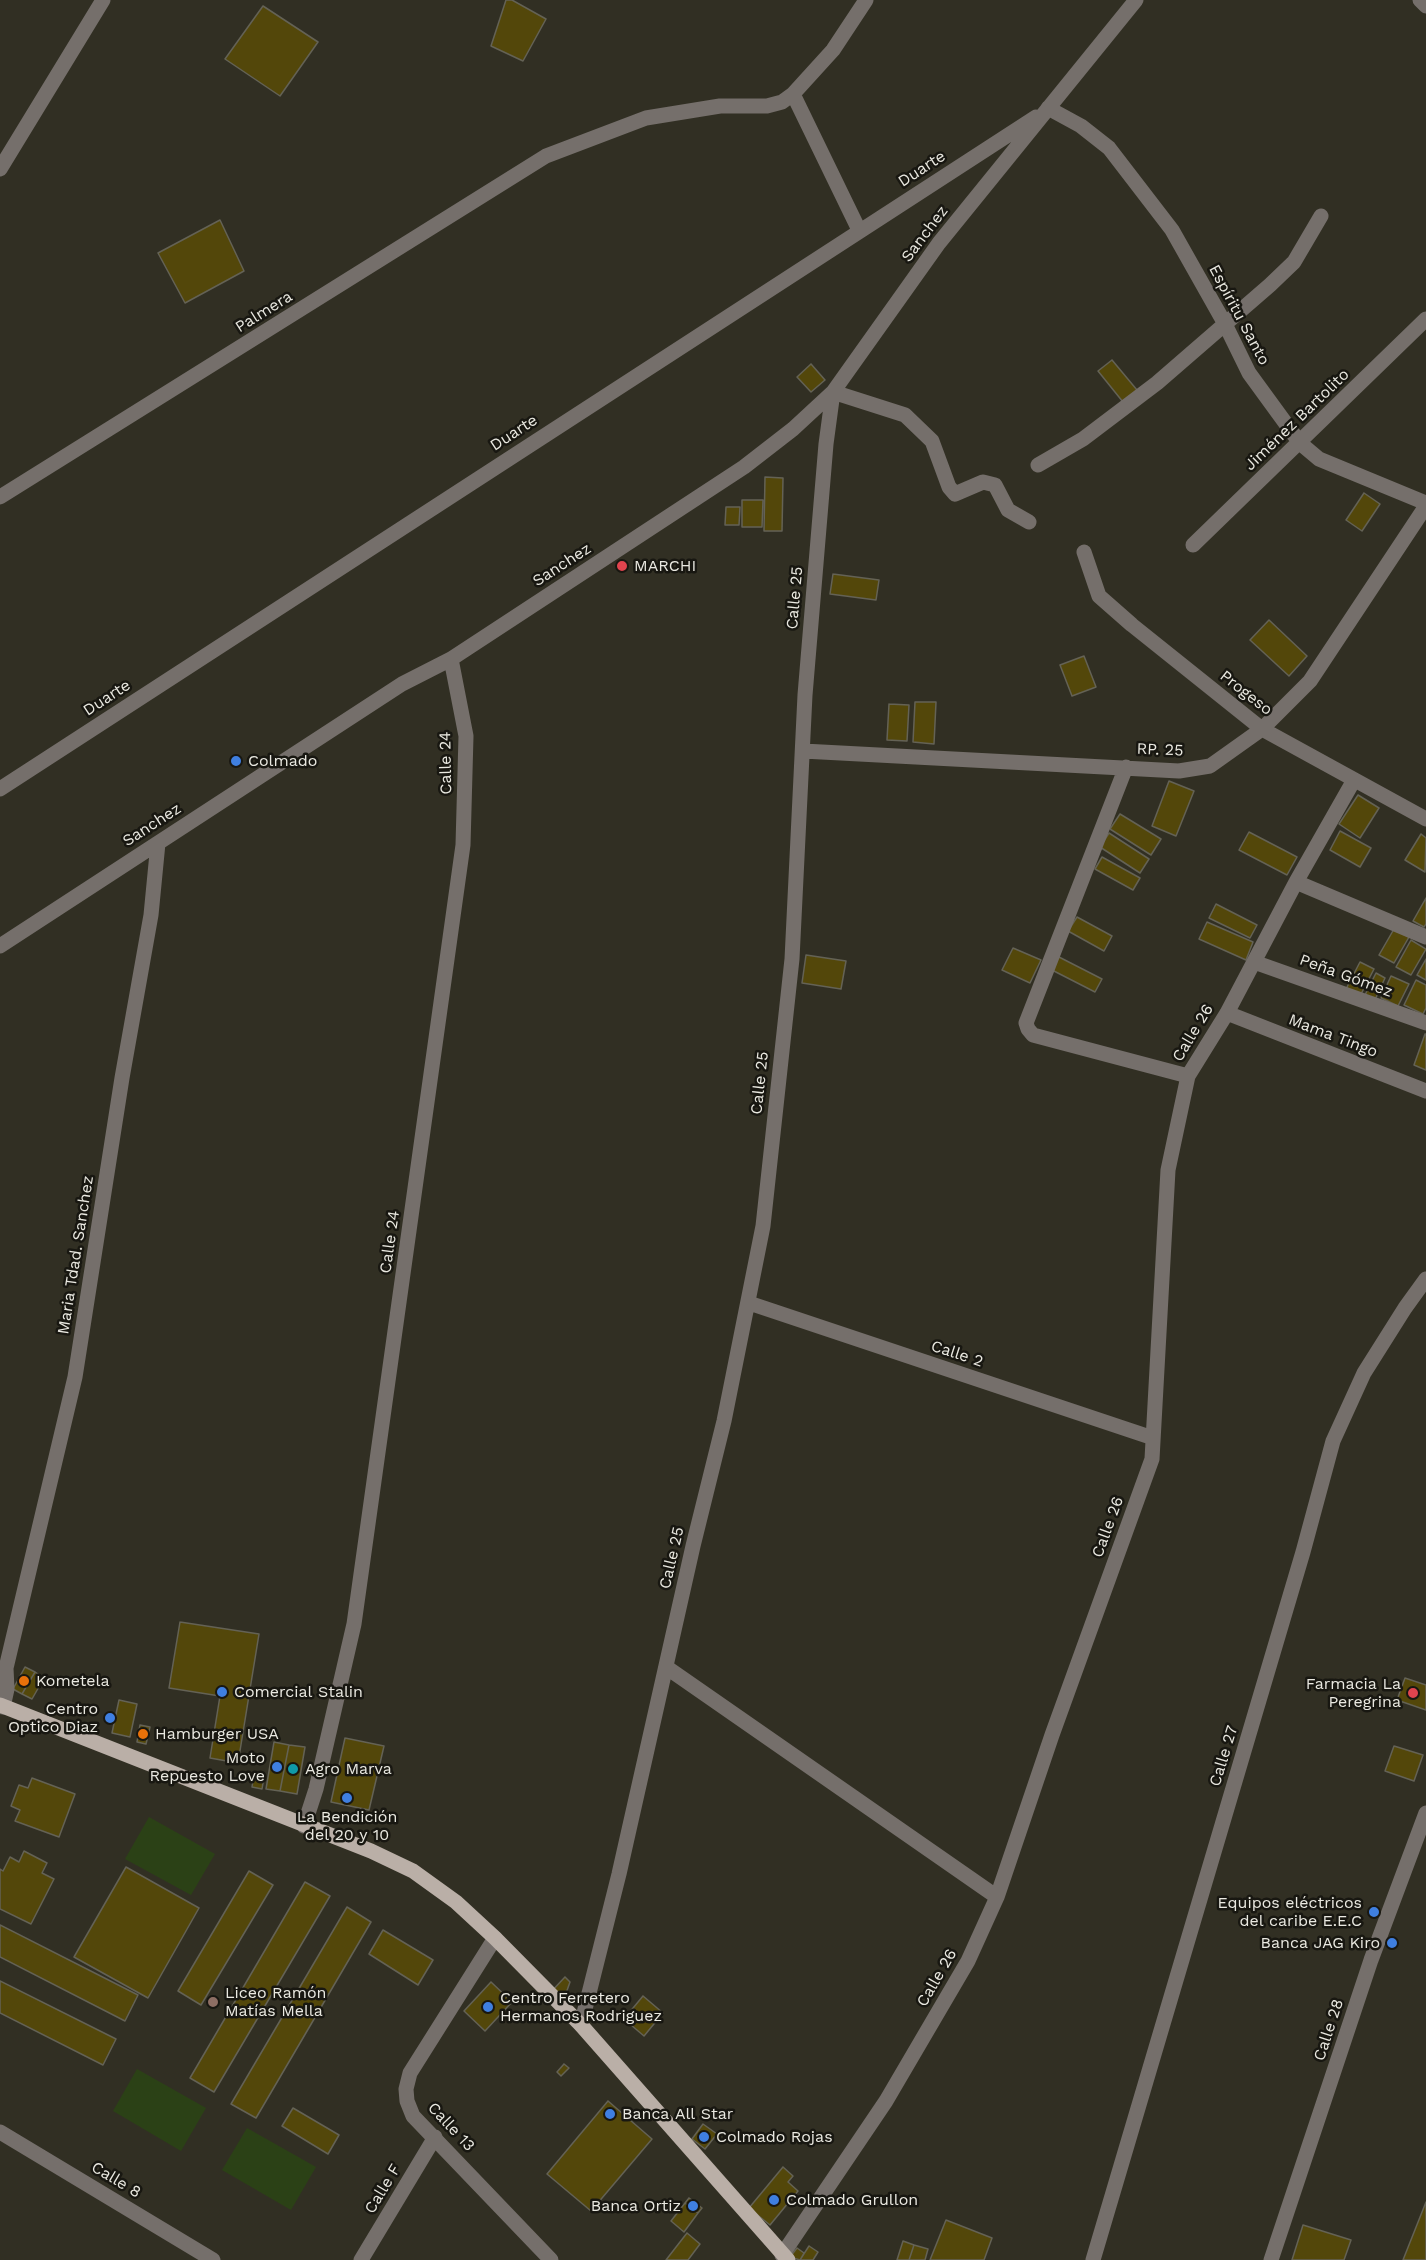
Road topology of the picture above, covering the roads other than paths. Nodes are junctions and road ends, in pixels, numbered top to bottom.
1 (103, 0) edge
2 (866, 0) edge
3 (1136, 0) edge
4 (1420, 0) edge
5 (1426, 6) edge
6 (793, 94) junction
7 (1048, 108) junction
8 (0, 169) edge
9 (1321, 216) dead end
10 (859, 230) junction
11 (1426, 319) edge
12 (1225, 324) junction
13 (833, 392) junction
14 (1300, 443) junction
15 (1038, 465) dead end
16 (0, 497) edge
17 (1426, 504) edge
18 (1029, 522) dead end
19 (1192, 545) dead end
20 (1084, 552) dead end
21 (451, 659) junction
22 (1262, 729) junction
23 (803, 751) junction
24 (1126, 767) junction
25 (1354, 780) junction
26 (0, 789) edge
27 (1426, 819) edge
28 (158, 843) junction
29 (1296, 882) junction
30 (1426, 937) edge
31 (0, 946) edge
32 (1254, 962) junction
33 (1227, 1013) junction
34 (1426, 1023) edge
35 (1188, 1076) junction
36 (1426, 1091) edge
37 (1426, 1279) edge
38 (749, 1303) junction
39 (1153, 1438) junction
40 (666, 1667) junction
41 (3, 1671) edge
42 (1, 1708) edge
43 (1426, 1814) edge
44 (304, 1826) junction
45 (997, 1897) junction
46 (495, 1938) junction
47 (581, 2025) junction
48 (0, 2132) edge
49 (435, 2137) junction
50 (535, 2254) edge
51 (785, 2258) edge
52 (213, 2260) edge
53 (361, 2260) edge
54 (551, 2260) edge
55 (1093, 2260) edge
56 (1271, 2260) edge

1 - 8 street
2 - 6 street
3 - 7 street, Sanchez
4 - 5 street
6 - 10 street
6 - 16 street, Palmera
7 - 10 street, Duarte
7 - 12 street, Espíritu Santo
7 - 13 street, Sanchez
9 - 12 street
10 - 26 street, Duarte
11 - 14 street, Jiménez Bartolito
12 - 14 street, Espíritu Santo
12 - 15 street
13 - 18 street
13 - 21 street, Sanchez
13 - 23 street, Calle 25
14 - 17 street, Espíritu Santo
14 - 19 street, Jiménez Bartolito
17 - 22 street, RP. 25
20 - 22 street, Progeso
21 - 28 street, Sanchez
21 - 44 street, Calle 24
22 - 24 street, RP. 25
22 - 25 street, Progeso
23 - 24 street, RP. 25
23 - 38 street, Calle 25
24 - 35 street
25 - 27 street, Progeso
25 - 29 street, Calle 26
28 - 31 street, Sanchez
28 - 41 street, Maria Tdad. Sanchez
29 - 30 street
29 - 32 street, Calle 26
32 - 33 street, Calle 26
32 - 34 street, Peña Gómez
33 - 35 street, Calle 26
33 - 36 street, Mama Tingo
35 - 39 street, Calle 26
37 - 55 street, Calle 27
38 - 39 street, Calle 2
38 - 40 street, Calle 25
39 - 45 street, Calle 26
40 - 45 street
40 - 47 street, Calle 25
41 - 42 street, Maria Tdad. Sanchez
42 - 44 main road
43 - 56 street, Calle 28
44 - 46 main road
45 - 51 street, Calle 26
46 - 47 main road
46 - 49 street, Calle 13
47 - 51 main road
48 - 52 street, Calle 8
49 - 50 street, Calle 13
49 - 53 street, Calle F
50 - 54 street, Calle 13

